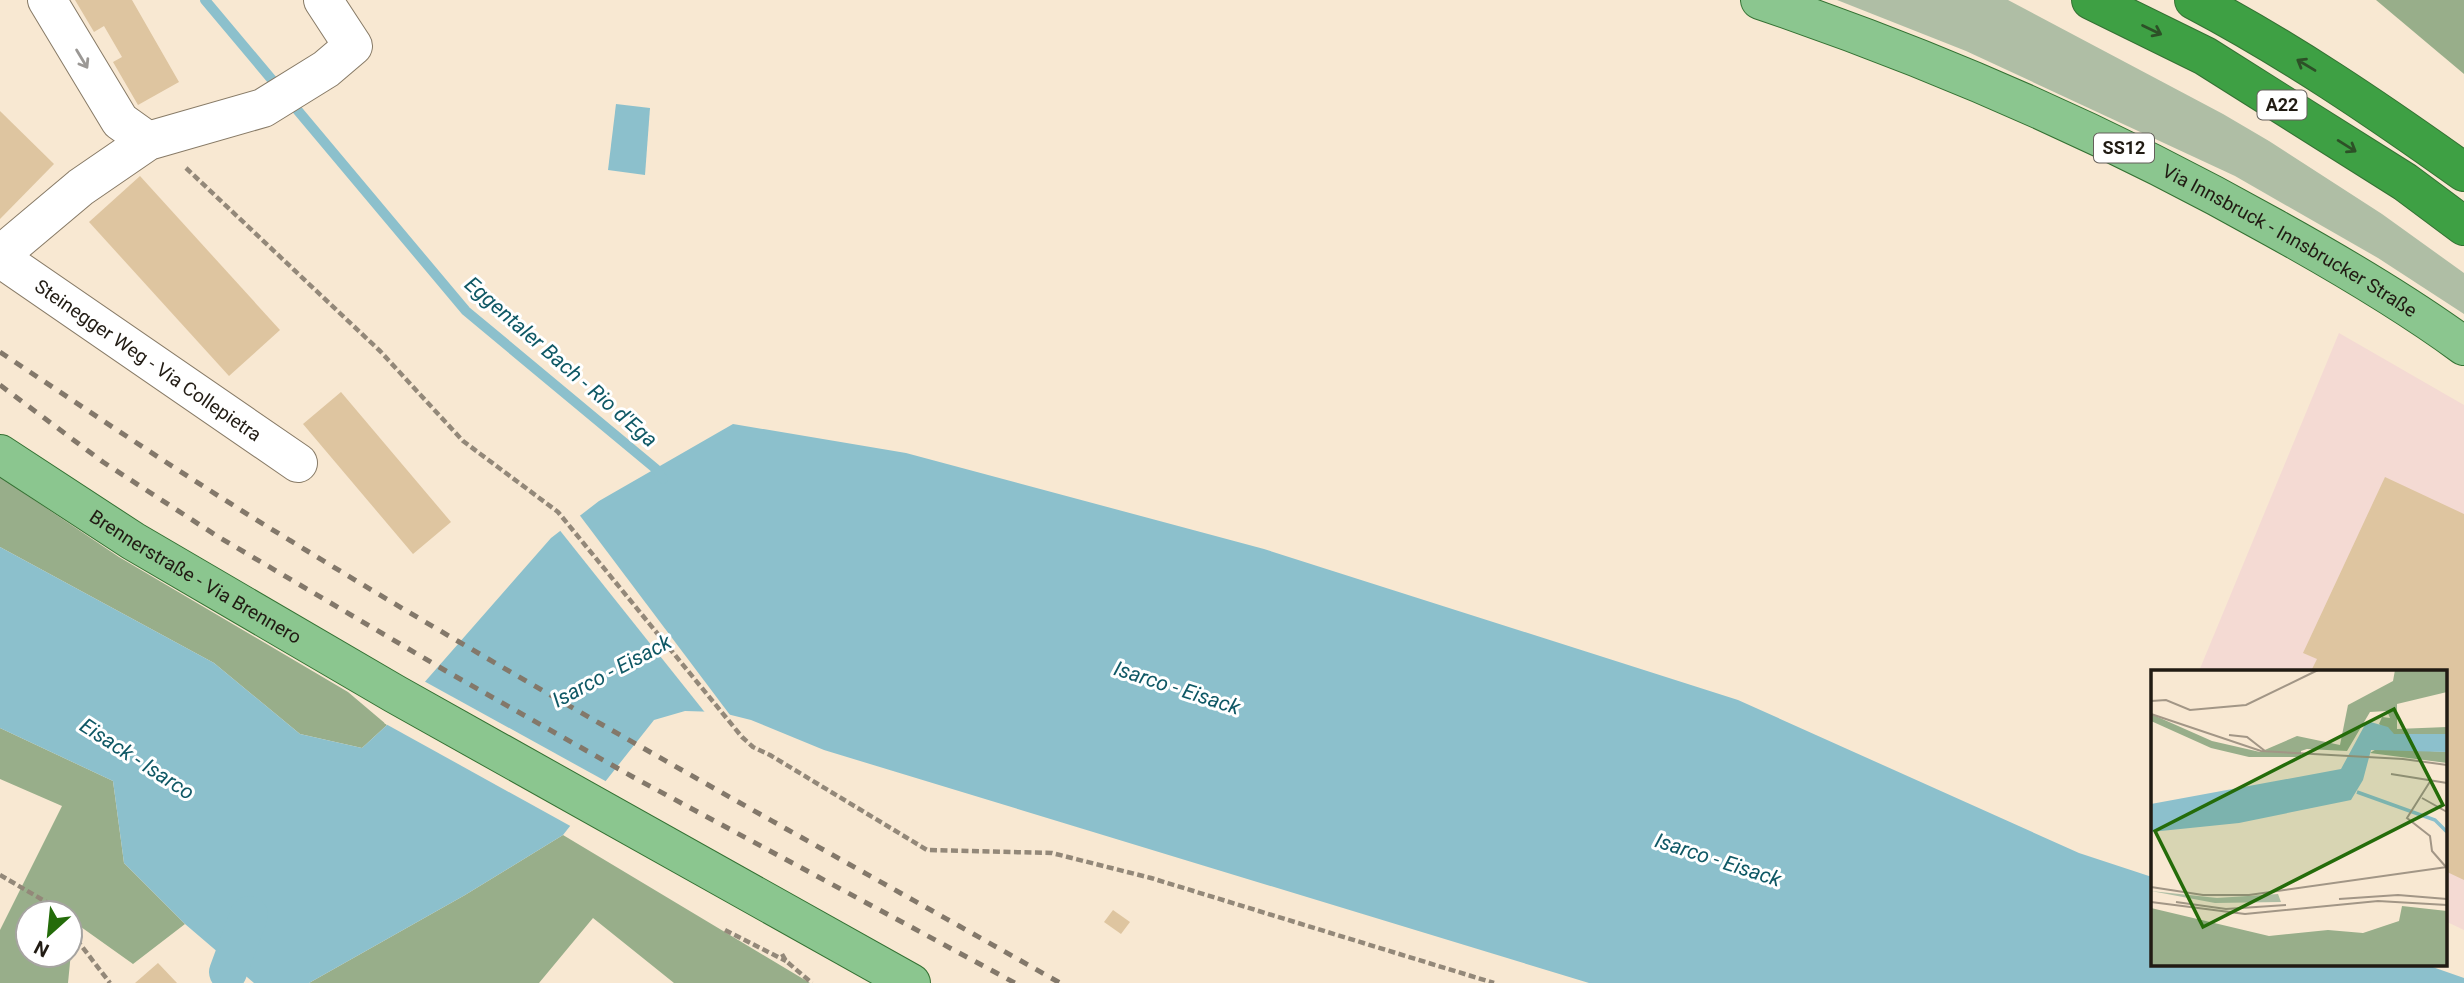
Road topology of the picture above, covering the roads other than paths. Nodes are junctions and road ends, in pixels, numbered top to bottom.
1 (47, 0) edge
2 (323, 0) edge
3 (1760, 0) edge
4 (2091, 0) edge
5 (2194, 0) edge
6 (148, 141) junction
7 (2464, 172) edge
8 (2464, 226) edge
9 (0, 257) edge
10 (2464, 346) edge
11 (0, 454) edge
12 (298, 463) dead end
13 (911, 983) edge

1 -> 6 street
2 - 6 street, Steinegger Weg - Via Collepietra
3 - 10 main road, Via Innsbruck - Innsbrucker Straße / SS12
4 -> 8 highway, A22
7 -> 5 highway, A22
6 - 9 street, Steinegger Weg - Via Collepietra
9 - 12 street, Steinegger Weg - Via Collepietra
11 - 13 main road, Brennerstraße - Via Brennero

